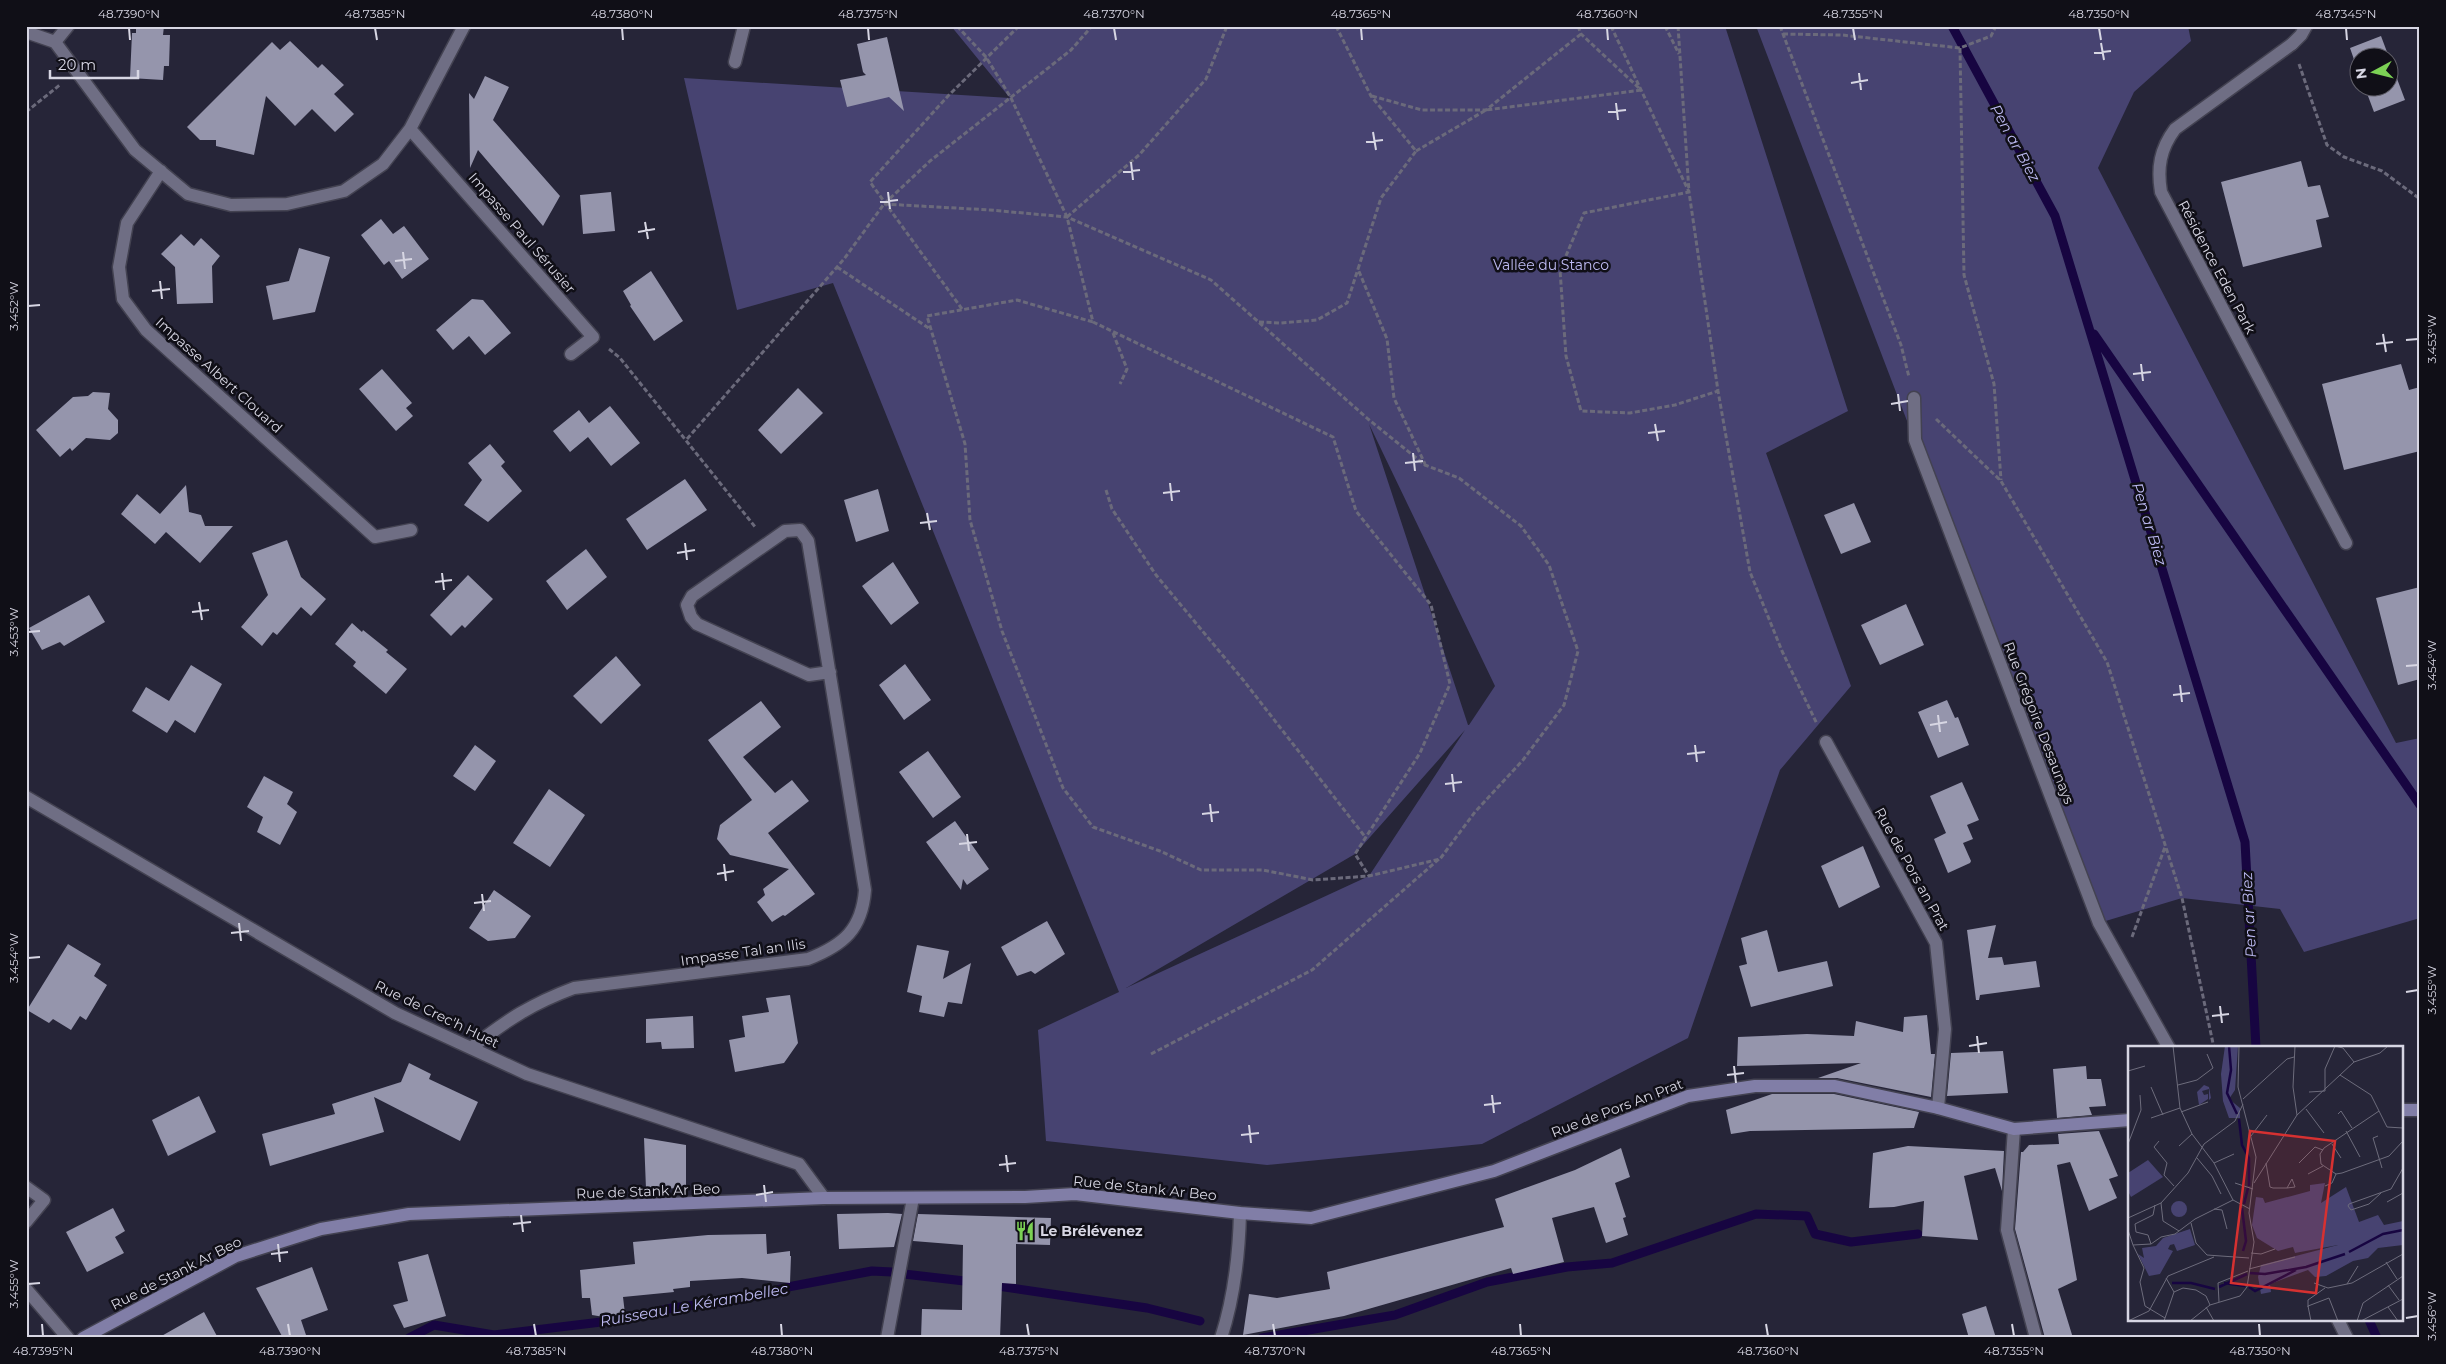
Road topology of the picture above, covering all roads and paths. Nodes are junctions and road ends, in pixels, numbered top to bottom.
1 (68, 26) edge
2 (464, 26) edge
3 (744, 26) edge
4 (957, 26) edge
5 (1019, 26) edge
6 (1092, 26) edge
7 (1227, 26) edge
8 (1336, 26) edge
9 (1578, 26) edge
10 (1611, 26) edge
11 (1665, 26) edge
12 (1678, 26) edge
13 (1780, 26) edge
14 (1996, 26) edge
15 (2306, 26) edge
16 (26, 32) edge
17 (1582, 34) junction
18 (1784, 34) junction
19 (55, 42) junction
20 (2292, 44) junction
21 (1960, 48) junction
22 (986, 57) junction
23 (1680, 57) junction
24 (735, 62) dead end
25 (78, 71) junction
26 (1642, 90) junction
27 (1371, 96) junction
28 (1011, 98) junction
29 (1486, 110) junction
30 (26, 112) edge
31 (410, 129) junction
32 (1416, 151) junction
33 (161, 171) junction
34 (1689, 192) junction
35 (2420, 199) edge
36 (884, 204) junction
37 (1066, 217) junction
38 (837, 267) junction
39 (1358, 269) junction
40 (962, 309) junction
41 (1093, 322) junction
42 (1259, 322) junction
43 (931, 329) junction
44 (1113, 332) junction
45 (593, 337) junction
46 (572, 354) dead end
47 (1120, 384) dead end
48 (1718, 390) junction
49 (1914, 398) junction
50 (687, 439) junction
51 (1425, 465) junction
52 (2001, 480) junction
53 (1106, 490) dead end
54 (411, 530) dead end
55 (767, 542) junction
56 (2346, 543) dead end
57 (830, 672) junction
58 (1826, 742) joint
59 (26, 797) edge
60 (1366, 838) junction
61 (2166, 846) junction
62 (1440, 859) junction
63 (1369, 876) junction
64 (2122, 964) junction
65 (2168, 1046) edge
66 (2214, 1046) edge
67 (471, 1048) junction
68 (1152, 1054) dead end
69 (1938, 1108) junction
70 (2404, 1110) edge
71 (2420, 1110) edge
72 (2128, 1120) edge
73 (2014, 1129) junction
74 (26, 1187) edge
75 (824, 1198) junction
76 (912, 1198) junction
77 (1240, 1213) junction
78 (26, 1222) edge
79 (26, 1289) edge
80 (2339, 1322) edge
81 (68, 1338) edge
82 (83, 1338) edge
83 (887, 1338) edge
84 (1221, 1338) edge
85 (2036, 1338) edge
86 (2347, 1338) edge

1 - 19 street
2 - 31 street
3 - 24 street
4 - 22 path
5 - 22 path
6 - 28 path
7 - 37 path
8 - 27 path
9 - 17 path
10 - 26 path
11 - 23 path
12 - 23 path
13 - 18 path
14 - 21 path
15 - 20 street, Résidence Eden Park
16 - 19 street
17 - 26 path
17 - 29 path
18 - 21 path
18 - 49 path
19 - 25 street
20 - 35 path
20 - 56 street, Résidence Eden Park
21 - 52 path
22 - 28 path
22 - 36 path
23 - 34 path
25 - 30 path
25 - 33 street
26 - 29 path
26 - 34 path
27 - 29 path
27 - 32 path
28 - 36 path
28 - 37 path
29 - 32 path
31 - 33 street
31 - 45 street, Impasse Paul Sérusier
32 - 39 path
33 - 54 street, Impasse Albert Clouard
34 - 48 path
34 - 48 path
36 - 37 path
36 - 38 path
36 - 40 path
37 - 41 path
37 - 42 path
38 - 43 path
38 - 50 path
39 - 42 path
39 - 51 path
40 - 41 path
40 - 43 path
41 - 44 path
42 - 51 path
43 - 63 path
44 - 47 path
44 - 60 path
45 - 46 street
45 - 50 path
48 - 58 path
49 - 52 path
49 - 64 street, Rue Grégoire Desaunays
50 - 55 path
51 - 62 path
52 - 61 path
53 - 60 path
55 - 57 street, Impasse Tal an Ilis
55 - 57 street, Impasse Tal an Ilis
57 - 67 street, Impasse Tal an Ilis
58 - 69 street, Rue de Pors an Prat
59 - 67 street, Rue de Crec'h Huet
60 - 63 path
61 - 64 path
61 - 66 path
62 - 63 path
62 - 68 path
64 - 65 street, Rue Grégoire Desaunays
67 - 75 street, Rue de Crec'h Huet
69 - 73 street, Rue de Pors An Prat
69 - 77 street, Rue de Pors An Prat
70 - 71 street
72 - 73 street, Rue de Pors An Prat
73 - 85 street
74 - 78 street
75 - 76 street, Rue de Stank Ar Beo
75 - 82 street, Rue de Stank Ar Beo
76 - 77 street, Rue de Stank Ar Beo
76 - 83 street
77 - 84 street
79 - 81 street
80 - 86 street

